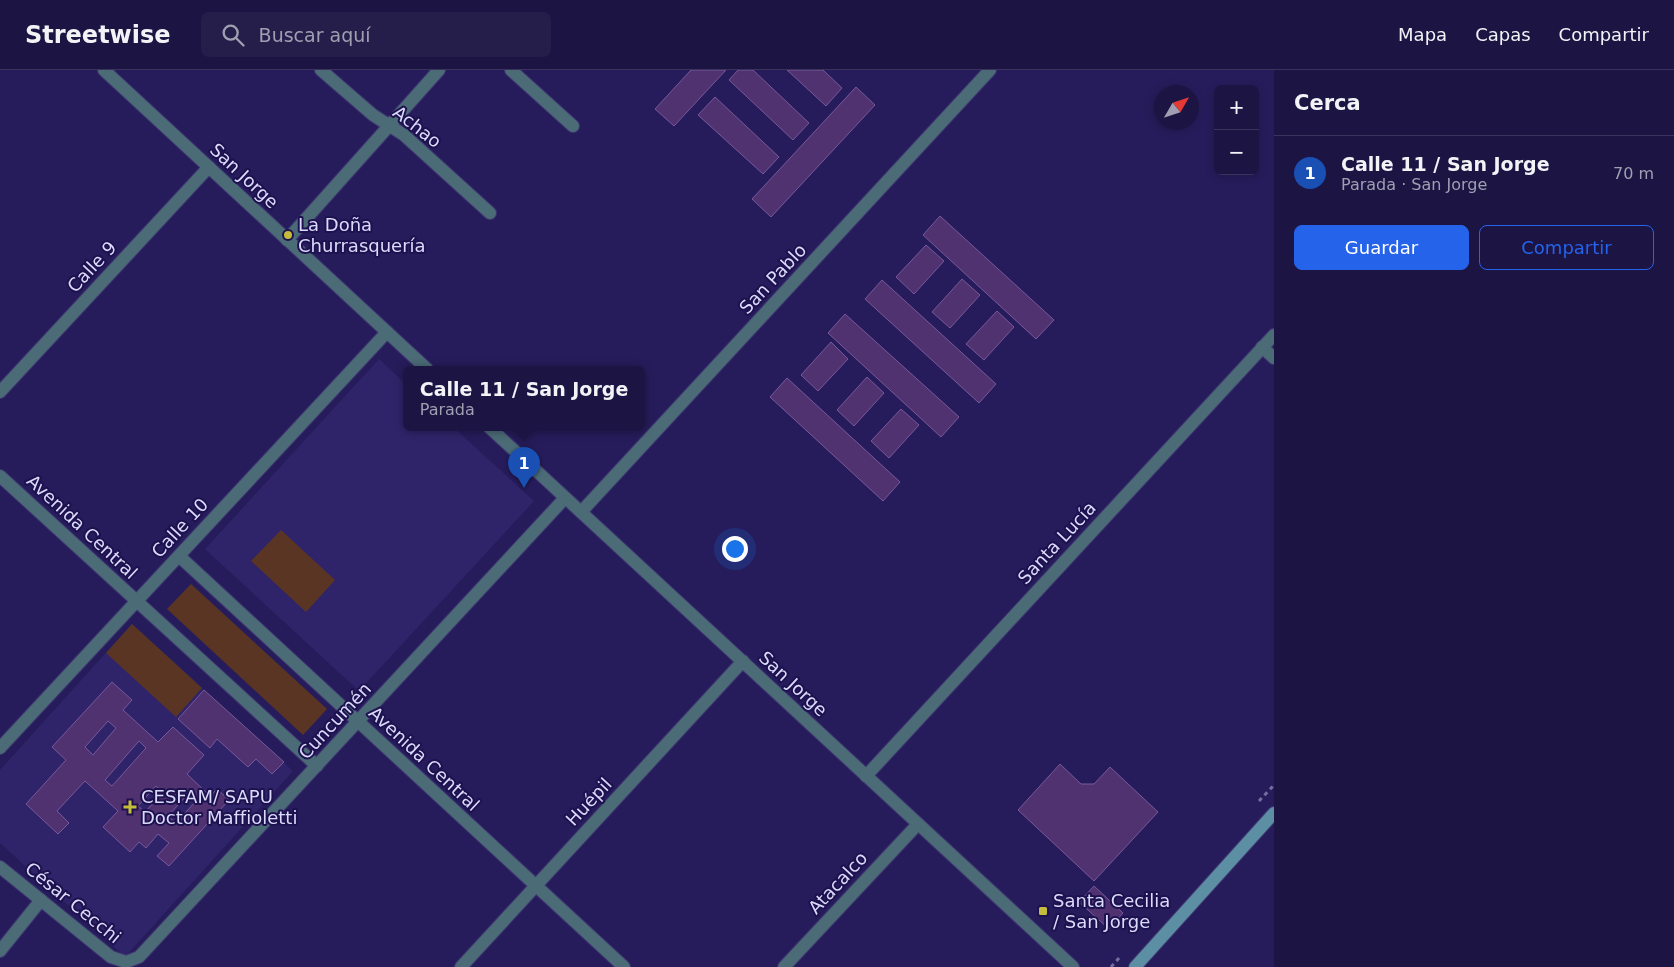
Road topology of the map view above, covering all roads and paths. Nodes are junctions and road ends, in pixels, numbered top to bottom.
1 (104, 70) edge
2 (321, 70) edge
3 (439, 70) edge
4 (512, 70) edge
5 (990, 70) edge
6 (389, 126) junction
7 (573, 126) dead end
8 (209, 167) junction
9 (490, 213) dead end
10 (287, 240) junction
11 (387, 332) junction
12 (1274, 335) edge
13 (1262, 347) junction
14 (1274, 358) edge
15 (424, 366) edge
16 (0, 392) edge
17 (493, 431) edge
18 (0, 476) edge
19 (566, 498) junction
20 (581, 512) junction
21 (178, 556) junction
22 (136, 601) junction
23 (743, 662) junction
24 (358, 721) junction
25 (0, 748) edge
26 (317, 766) junction
27 (866, 776) junction
28 (1274, 813) edge
29 (918, 824) junction
30 (0, 867) edge
31 (536, 885) junction
32 (41, 900) junction
33 (0, 951) edge
34 (126, 962) joint
35 (461, 967) edge
36 (624, 967) edge
37 (784, 967) edge
38 (1073, 967) edge
39 (1135, 967) edge

1 - 8 street, San Jorge
2 - 6 street, Achao
3 - 6 street
4 - 7 street
5 - 20 street, San Pablo
6 - 9 street, Achao
6 - 10 street
8 - 10 street, San Jorge
8 - 16 street, Calle 9
10 - 11 street, San Jorge
11 - 15 street, San Jorge
11 - 21 street, Calle 10
12 - 13 street, Santa Lucía
13 - 14 street
13 - 27 street, Santa Lucía
17 - 19 street, San Jorge
18 - 22 street, Avenida Central
19 - 20 street, San Jorge
19 - 24 street, Cuncumén
20 - 23 street, San Jorge
21 - 22 street, Calle 10
21 - 24 street, Avenida Central
22 - 25 street, Calle 10
22 - 26 street, Avenida Central
23 - 27 street, San Jorge
23 - 31 street, Huépil
24 - 26 street, Cuncumén
24 - 31 street, Avenida Central
26 - 34 street, Cuncumén
27 - 29 street, San Jorge
28 - 39 main road
29 - 37 street, Atacalco
29 - 38 street, San Jorge
30 - 32 street, César Cecchi
31 - 35 street, Huépil
31 - 36 street, Avenida Central
32 - 33 street
32 - 34 street, César Cecchi

